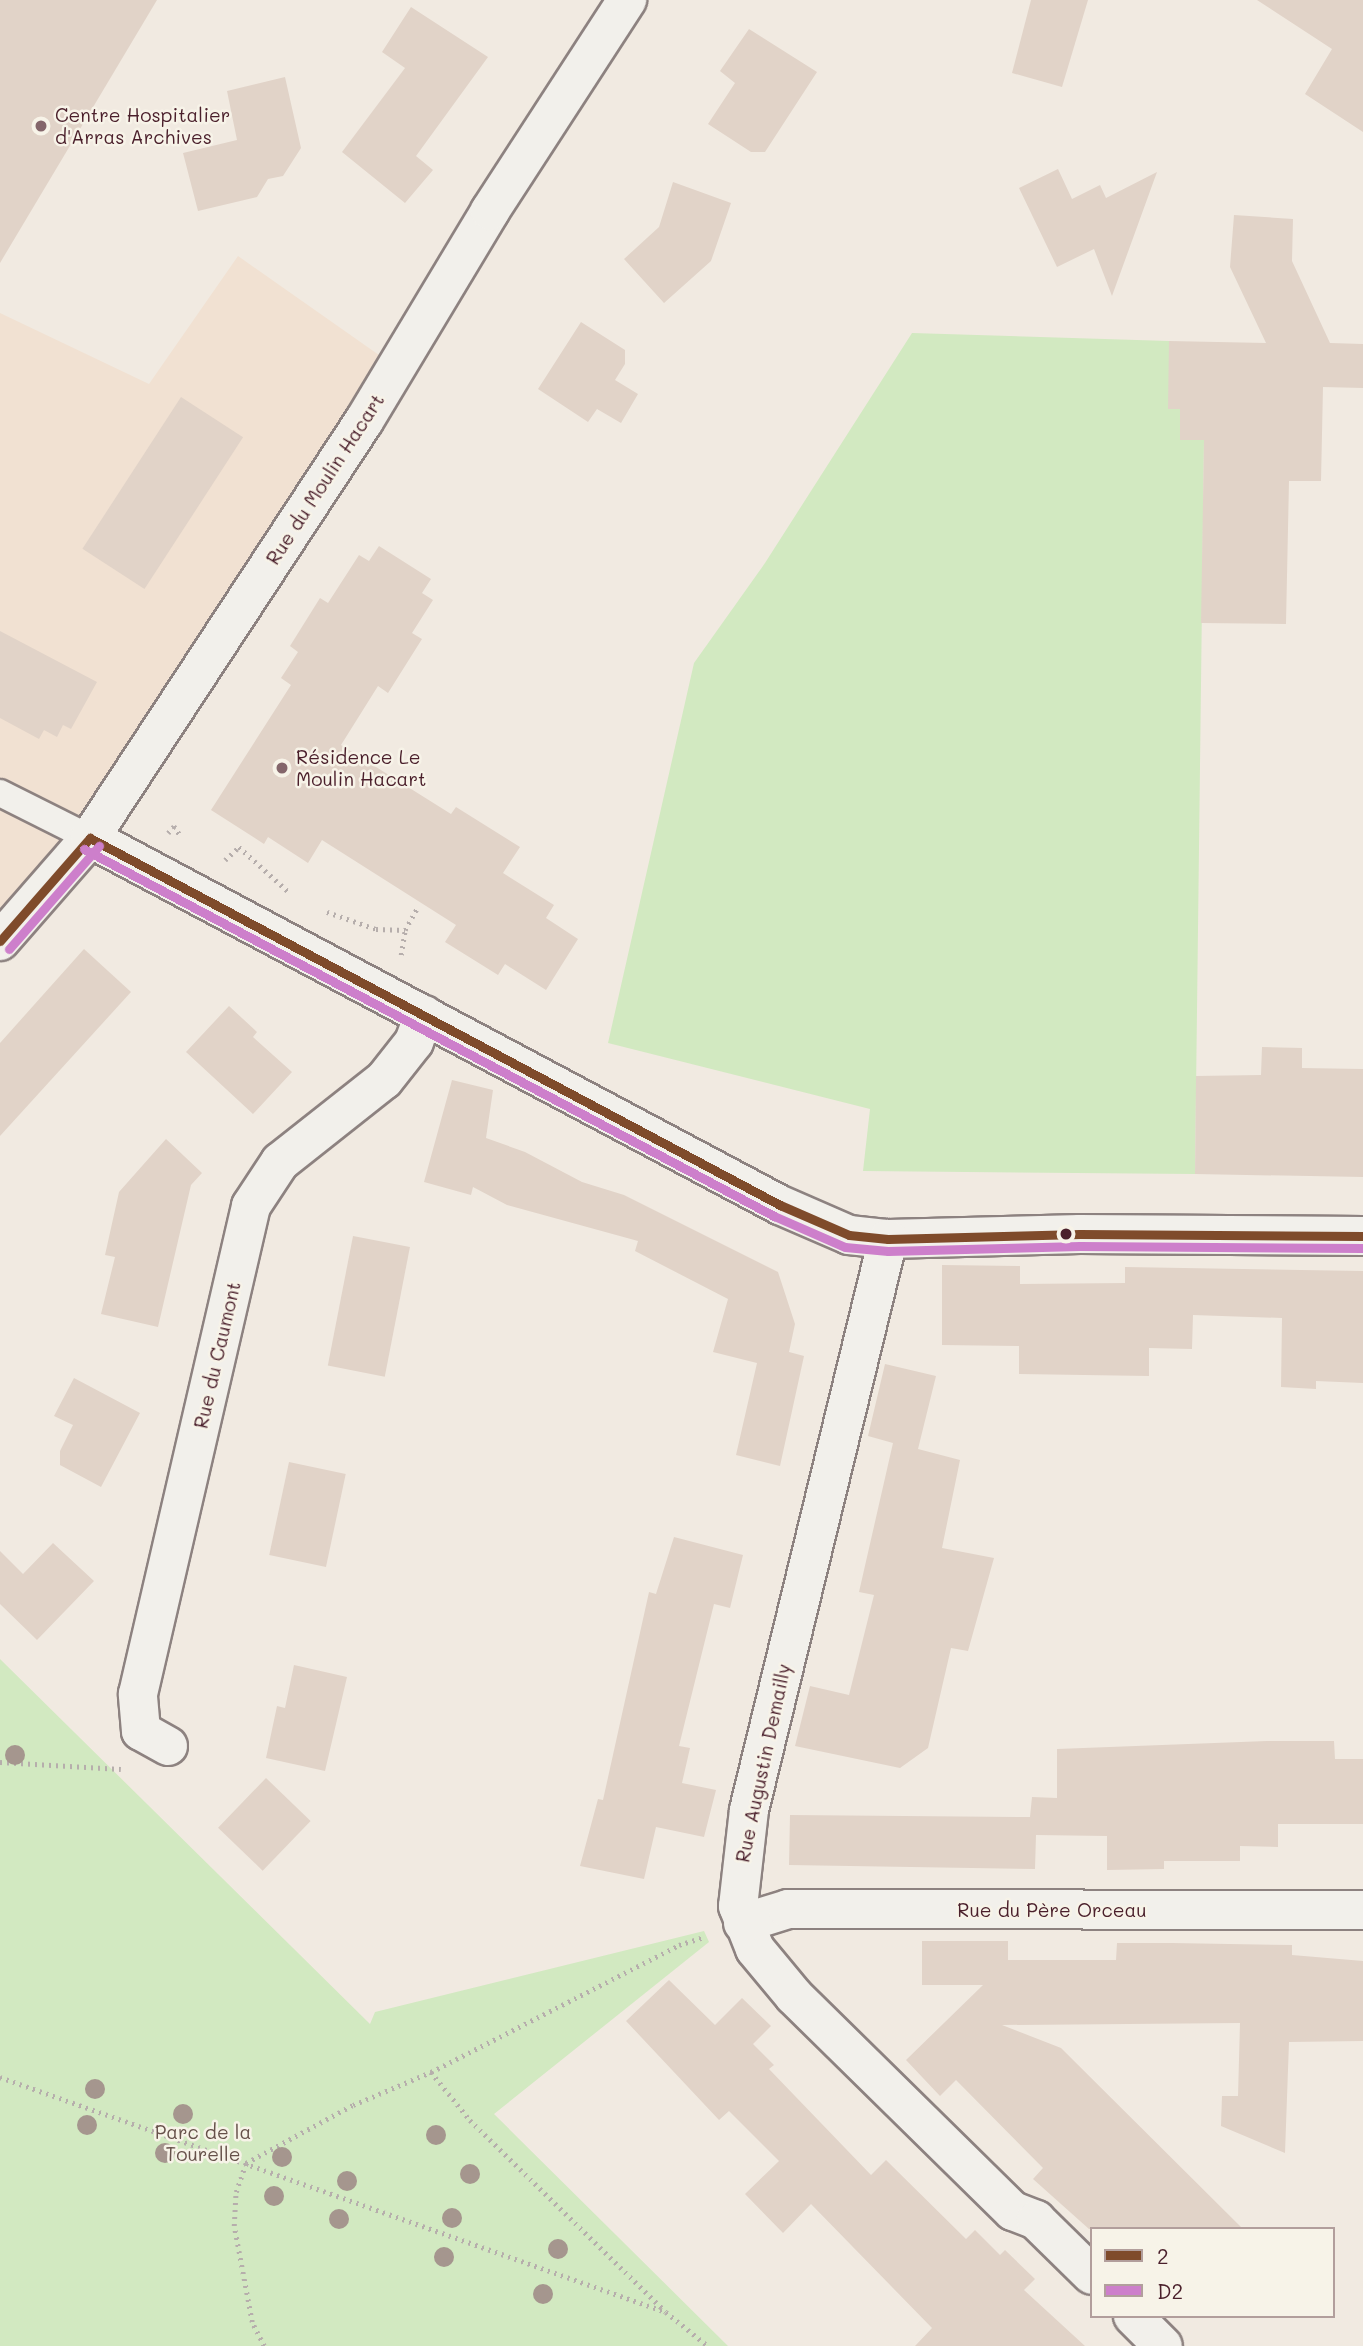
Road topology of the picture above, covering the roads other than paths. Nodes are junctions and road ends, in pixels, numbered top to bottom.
1 (627, 0) edge
2 (0, 793) edge
3 (90, 838) junction
4 (0, 941) edge
5 (424, 1015) junction
6 (1363, 1237) edge
7 (888, 1239) junction
8 (168, 1745) dead end
9 (1363, 1910) edge
10 (743, 1923) junction
11 (1090, 2273) edge
12 (1135, 2318) edge
13 (1163, 2346) edge

1 - 3 street, Rue du Moulin Hacart
2 - 3 lane
3 - 4 street, Rue du Moulin Hacart
3 - 5 street
5 - 7 street
5 - 8 street, Rue du Caumont
6 - 7 street
7 - 10 street, Rue Augustin Demailly
9 - 10 street, Rue du Père Orceau
10 - 11 street, Rue Augustin Demailly
12 - 13 street

